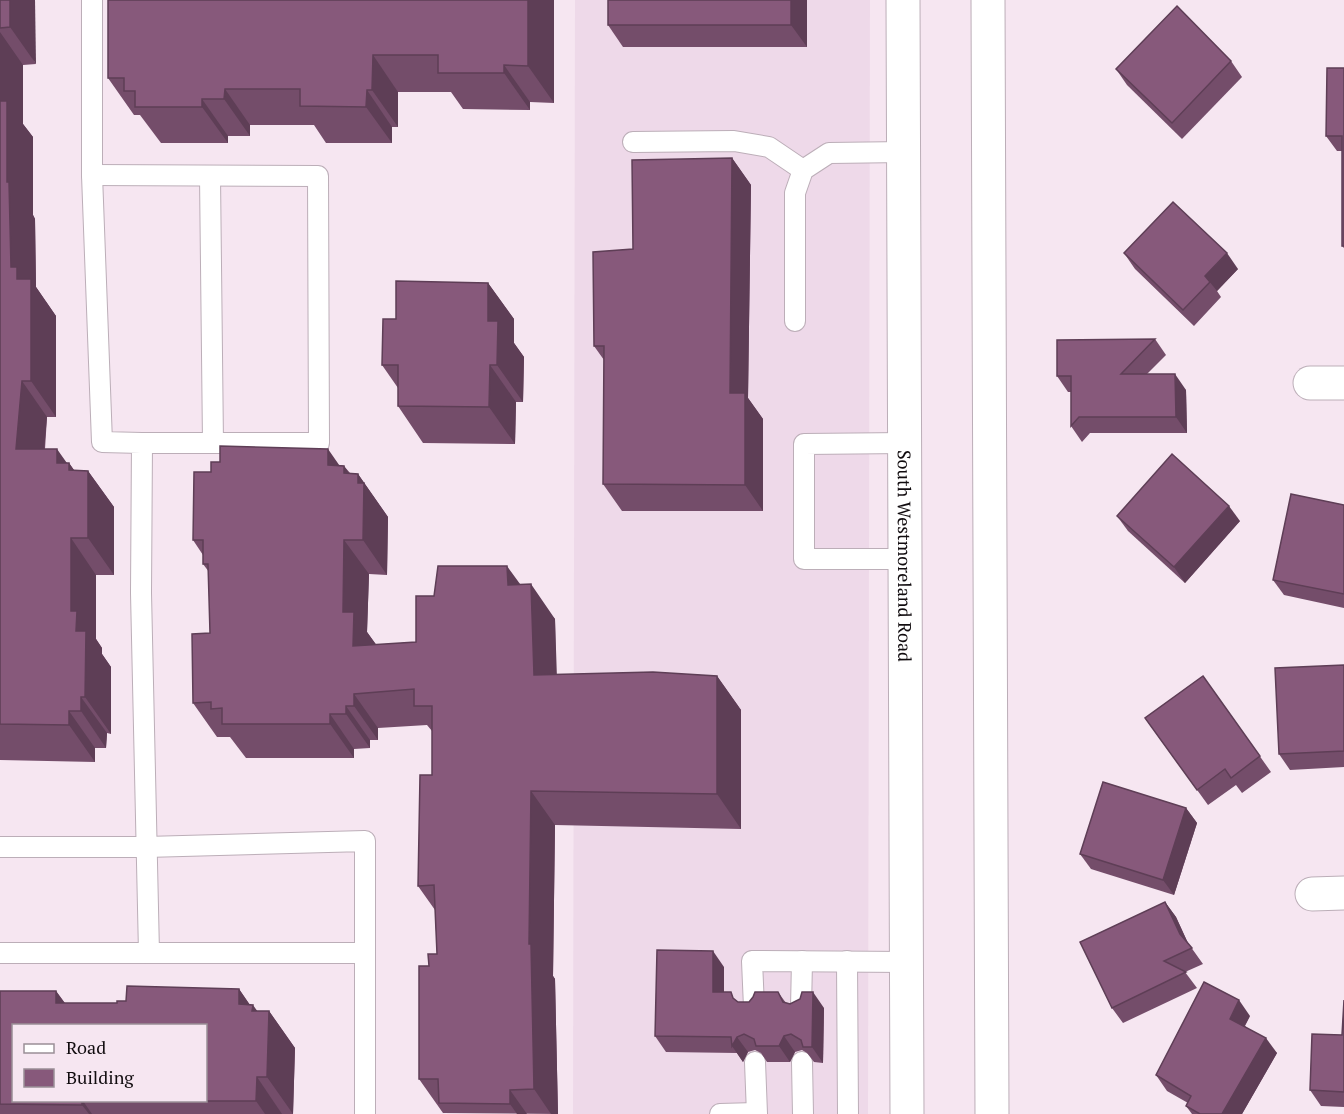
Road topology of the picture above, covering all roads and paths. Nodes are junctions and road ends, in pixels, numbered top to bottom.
1 (92, 0) edge
2 (903, 0) edge
3 (988, 0) edge
4 (633, 142) dead end
5 (905, 152) junction
6 (802, 170) junction
7 (92, 175) junction
8 (210, 176) junction
9 (795, 321) dead end
10 (1310, 383) dead end
11 (1344, 383) edge
12 (905, 442) junction
13 (142, 443) junction
14 (213, 443) junction
15 (906, 559) junction
16 (0, 847) edge
17 (146, 847) junction
18 (0, 953) edge
19 (149, 953) junction
20 (365, 953) junction
21 (802, 961) junction
22 (847, 961) junction
23 (907, 962) junction
24 (754, 1007) edge
25 (801, 1008) edge
26 (755, 1062) edge
27 (802, 1062) edge
28 (365, 1114) edge
29 (720, 1114) edge
30 (757, 1114) edge
31 (803, 1114) edge
32 (848, 1114) edge
33 (907, 1114) edge
34 (992, 1114) edge

1 - 7 lane
2 - 5 main road, South Westmoreland Road
3 - 34 main road
4 - 6 lane
5 - 6 lane
5 - 12 main road, South Westmoreland Road
6 - 9 lane
7 - 8 lane
7 - 13 lane
8 - 14 lane
8 - 14 lane
10 - 11 main road
12 - 15 main road, South Westmoreland Road
12 - 15 lane
13 - 14 lane
13 - 17 lane
15 - 23 main road, South Westmoreland Road
16 - 17 lane
17 - 19 lane
17 - 20 lane
18 - 19 lane
19 - 20 lane
20 - 28 lane
21 - 22 lane
21 - 24 lane
21 - 25 lane
22 - 23 lane
22 - 32 lane
23 - 33 main road, South Westmoreland Road
26 - 30 lane
27 - 31 lane
29 - 30 lane

